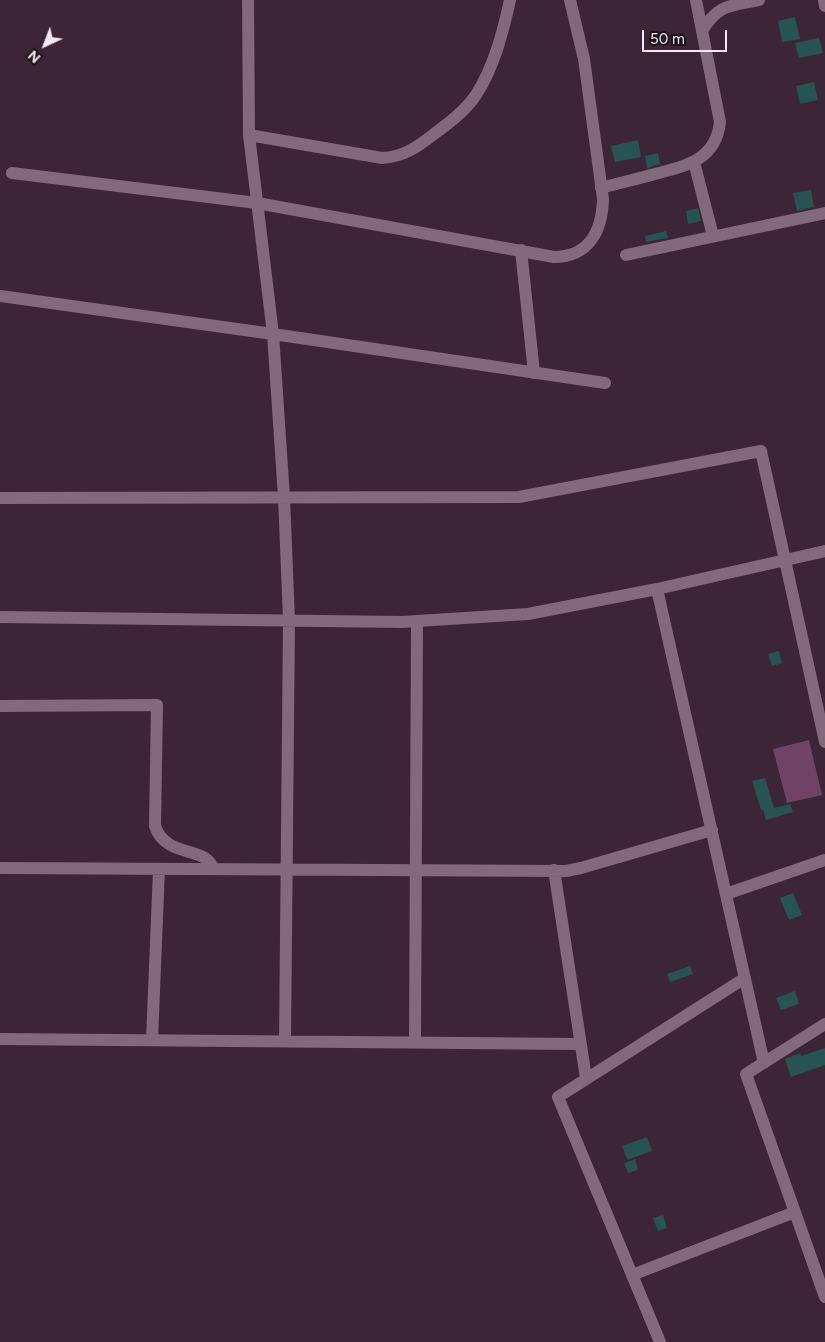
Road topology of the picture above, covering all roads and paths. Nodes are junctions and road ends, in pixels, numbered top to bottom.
1 (248, 0) edge
2 (510, 0) edge
3 (570, 0) edge
4 (696, 0) edge
5 (758, 0) edge
6 (824, 0) edge
7 (825, 6) edge
8 (702, 31) junction
9 (248, 135) junction
10 (694, 162) junction
11 (12, 173) dead end
12 (601, 188) junction
13 (257, 203) junction
14 (825, 213) edge
15 (713, 236) junction
16 (521, 250) junction
17 (626, 255) dead end
18 (0, 296) edge
19 (273, 334) junction
20 (534, 373) junction
21 (605, 383) dead end
22 (0, 498) edge
23 (284, 498) junction
24 (825, 551) edge
25 (785, 560) junction
26 (658, 589) junction
27 (0, 616) edge
28 (289, 620) junction
29 (417, 621) junction
30 (0, 706) edge
31 (825, 742) edge
32 (712, 830) junction
33 (825, 860) edge
34 (0, 868) edge
35 (159, 869) junction
36 (213, 869) junction
37 (287, 869) junction
38 (416, 870) junction
39 (554, 870) junction
40 (726, 894) junction
41 (745, 978) junction
42 (825, 1024) edge
43 (0, 1039) edge
44 (152, 1040) junction
45 (285, 1042) junction
46 (415, 1042) junction
47 (580, 1044) junction
48 (764, 1063) junction
49 (586, 1078) junction
50 (795, 1212) junction
51 (632, 1276) junction
52 (825, 1297) edge
53 (660, 1342) edge

1 - 9 street
2 - 9 street
3 - 12 street
4 - 8 street
5 - 8 street
6 - 7 street
8 - 10 street
9 - 13 street
10 - 12 street
10 - 15 street
11 - 13 street
12 - 16 street
13 - 16 street
13 - 19 street
14 - 15 street
15 - 17 street
16 - 20 street
18 - 19 street
19 - 20 street
19 - 23 street
20 - 21 street
22 - 23 street
23 - 25 street
23 - 28 street
24 - 25 street
25 - 26 street
25 - 31 street
26 - 29 street
26 - 32 street
27 - 28 street
28 - 29 street
28 - 37 street
29 - 38 street
30 - 36 street
32 - 39 street
32 - 40 street
33 - 40 street
34 - 35 street
35 - 36 street
35 - 44 street
36 - 37 street
37 - 38 street
37 - 45 street
38 - 39 street
38 - 46 street
39 - 47 street
40 - 41 street
41 - 48 street
41 - 49 street
42 - 48 street
43 - 44 street
44 - 45 street
45 - 46 street
46 - 47 street
47 - 49 street
48 - 50 street
49 - 51 street
50 - 51 street
50 - 52 street
51 - 53 street

